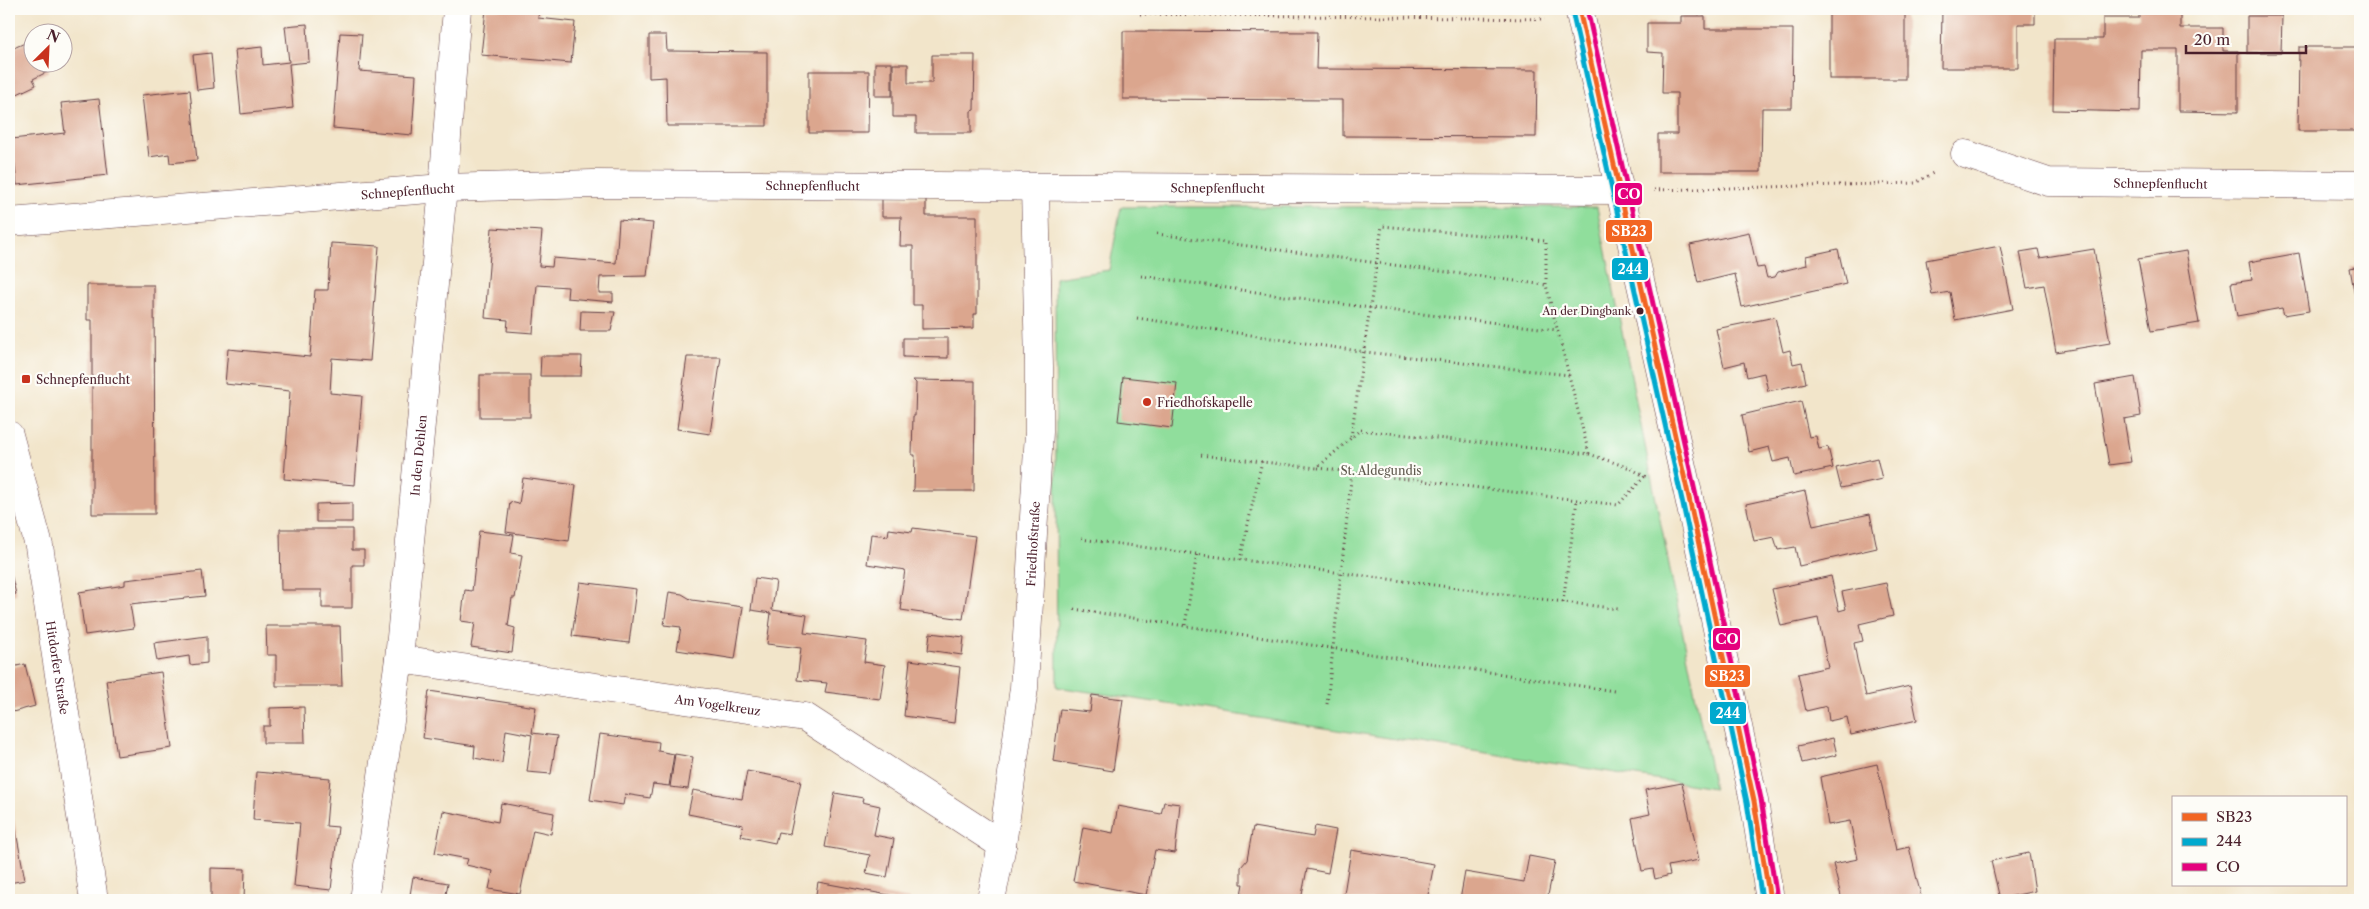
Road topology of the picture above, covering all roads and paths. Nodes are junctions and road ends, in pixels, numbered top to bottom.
1 (457, 9) edge
2 (1140, 14) dead end
3 (1580, 14) edge
4 (1965, 154) joint
5 (2360, 185) edge
6 (1035, 186) junction
7 (443, 188) junction
8 (1618, 190) junction
9 (9, 222) edge
10 (1157, 234) dead end
11 (1378, 263) junction
12 (1141, 276) dead end
13 (1546, 285) junction
14 (1371, 308) junction
15 (1137, 318) dead end
16 (1558, 330) junction
17 (1364, 352) junction
18 (1569, 375) junction
19 (9, 436) edge
20 (1350, 438) junction
21 (1589, 454) junction
22 (1200, 456) dead end
23 (1262, 461) junction
24 (1317, 468) junction
25 (1352, 472) junction
26 (1645, 476) junction
27 (1690, 498) junction
28 (1577, 500) junction
29 (1081, 539) dead end
30 (1197, 554) junction
31 (1240, 560) junction
32 (1342, 574) junction
33 (1563, 602) junction
34 (1074, 609) dead end
35 (1618, 610) dead end
36 (1185, 625) junction
37 (1333, 648) junction
38 (399, 659) junction
39 (1614, 691) dead end
40 (1327, 704) dead end
41 (1002, 845) junction
42 (94, 900) edge
43 (364, 900) edge
44 (991, 900) edge
45 (1770, 900) edge

1 - 7 street, In den Dehlen
2 - 3 path
3 - 8 street
4 - 5 street, Schnepfenflucht
4 - 8 path
6 - 7 street, Schnepfenflucht
6 - 8 street, Schnepfenflucht
6 - 41 street, Friedhofstraße
7 - 9 street, Schnepfenflucht
7 - 38 street, In den Dehlen
8 - 27 street
10 - 11 path
11 - 13 path
11 - 13 path
11 - 14 path
12 - 14 path
13 - 16 path
14 - 16 path
14 - 17 path
15 - 17 path
16 - 18 path
17 - 18 path
17 - 20 path
18 - 21 path
19 - 42 street, Hitdorfer Straße
20 - 21 path
20 - 24 path
21 - 26 path
22 - 23 path
23 - 24 path
23 - 31 path
24 - 25 path
25 - 28 path
25 - 32 path
26 - 27 path
26 - 28 path
27 - 45 street
28 - 33 path
29 - 30 path
30 - 31 path
30 - 36 path
31 - 32 path
32 - 33 path
32 - 37 path
33 - 35 path
34 - 36 path
36 - 37 path
37 - 39 path
37 - 40 path
38 - 41 street, Am Vogelkreuz
38 - 43 street, In den Dehlen
41 - 44 street, Friedhofstraße

